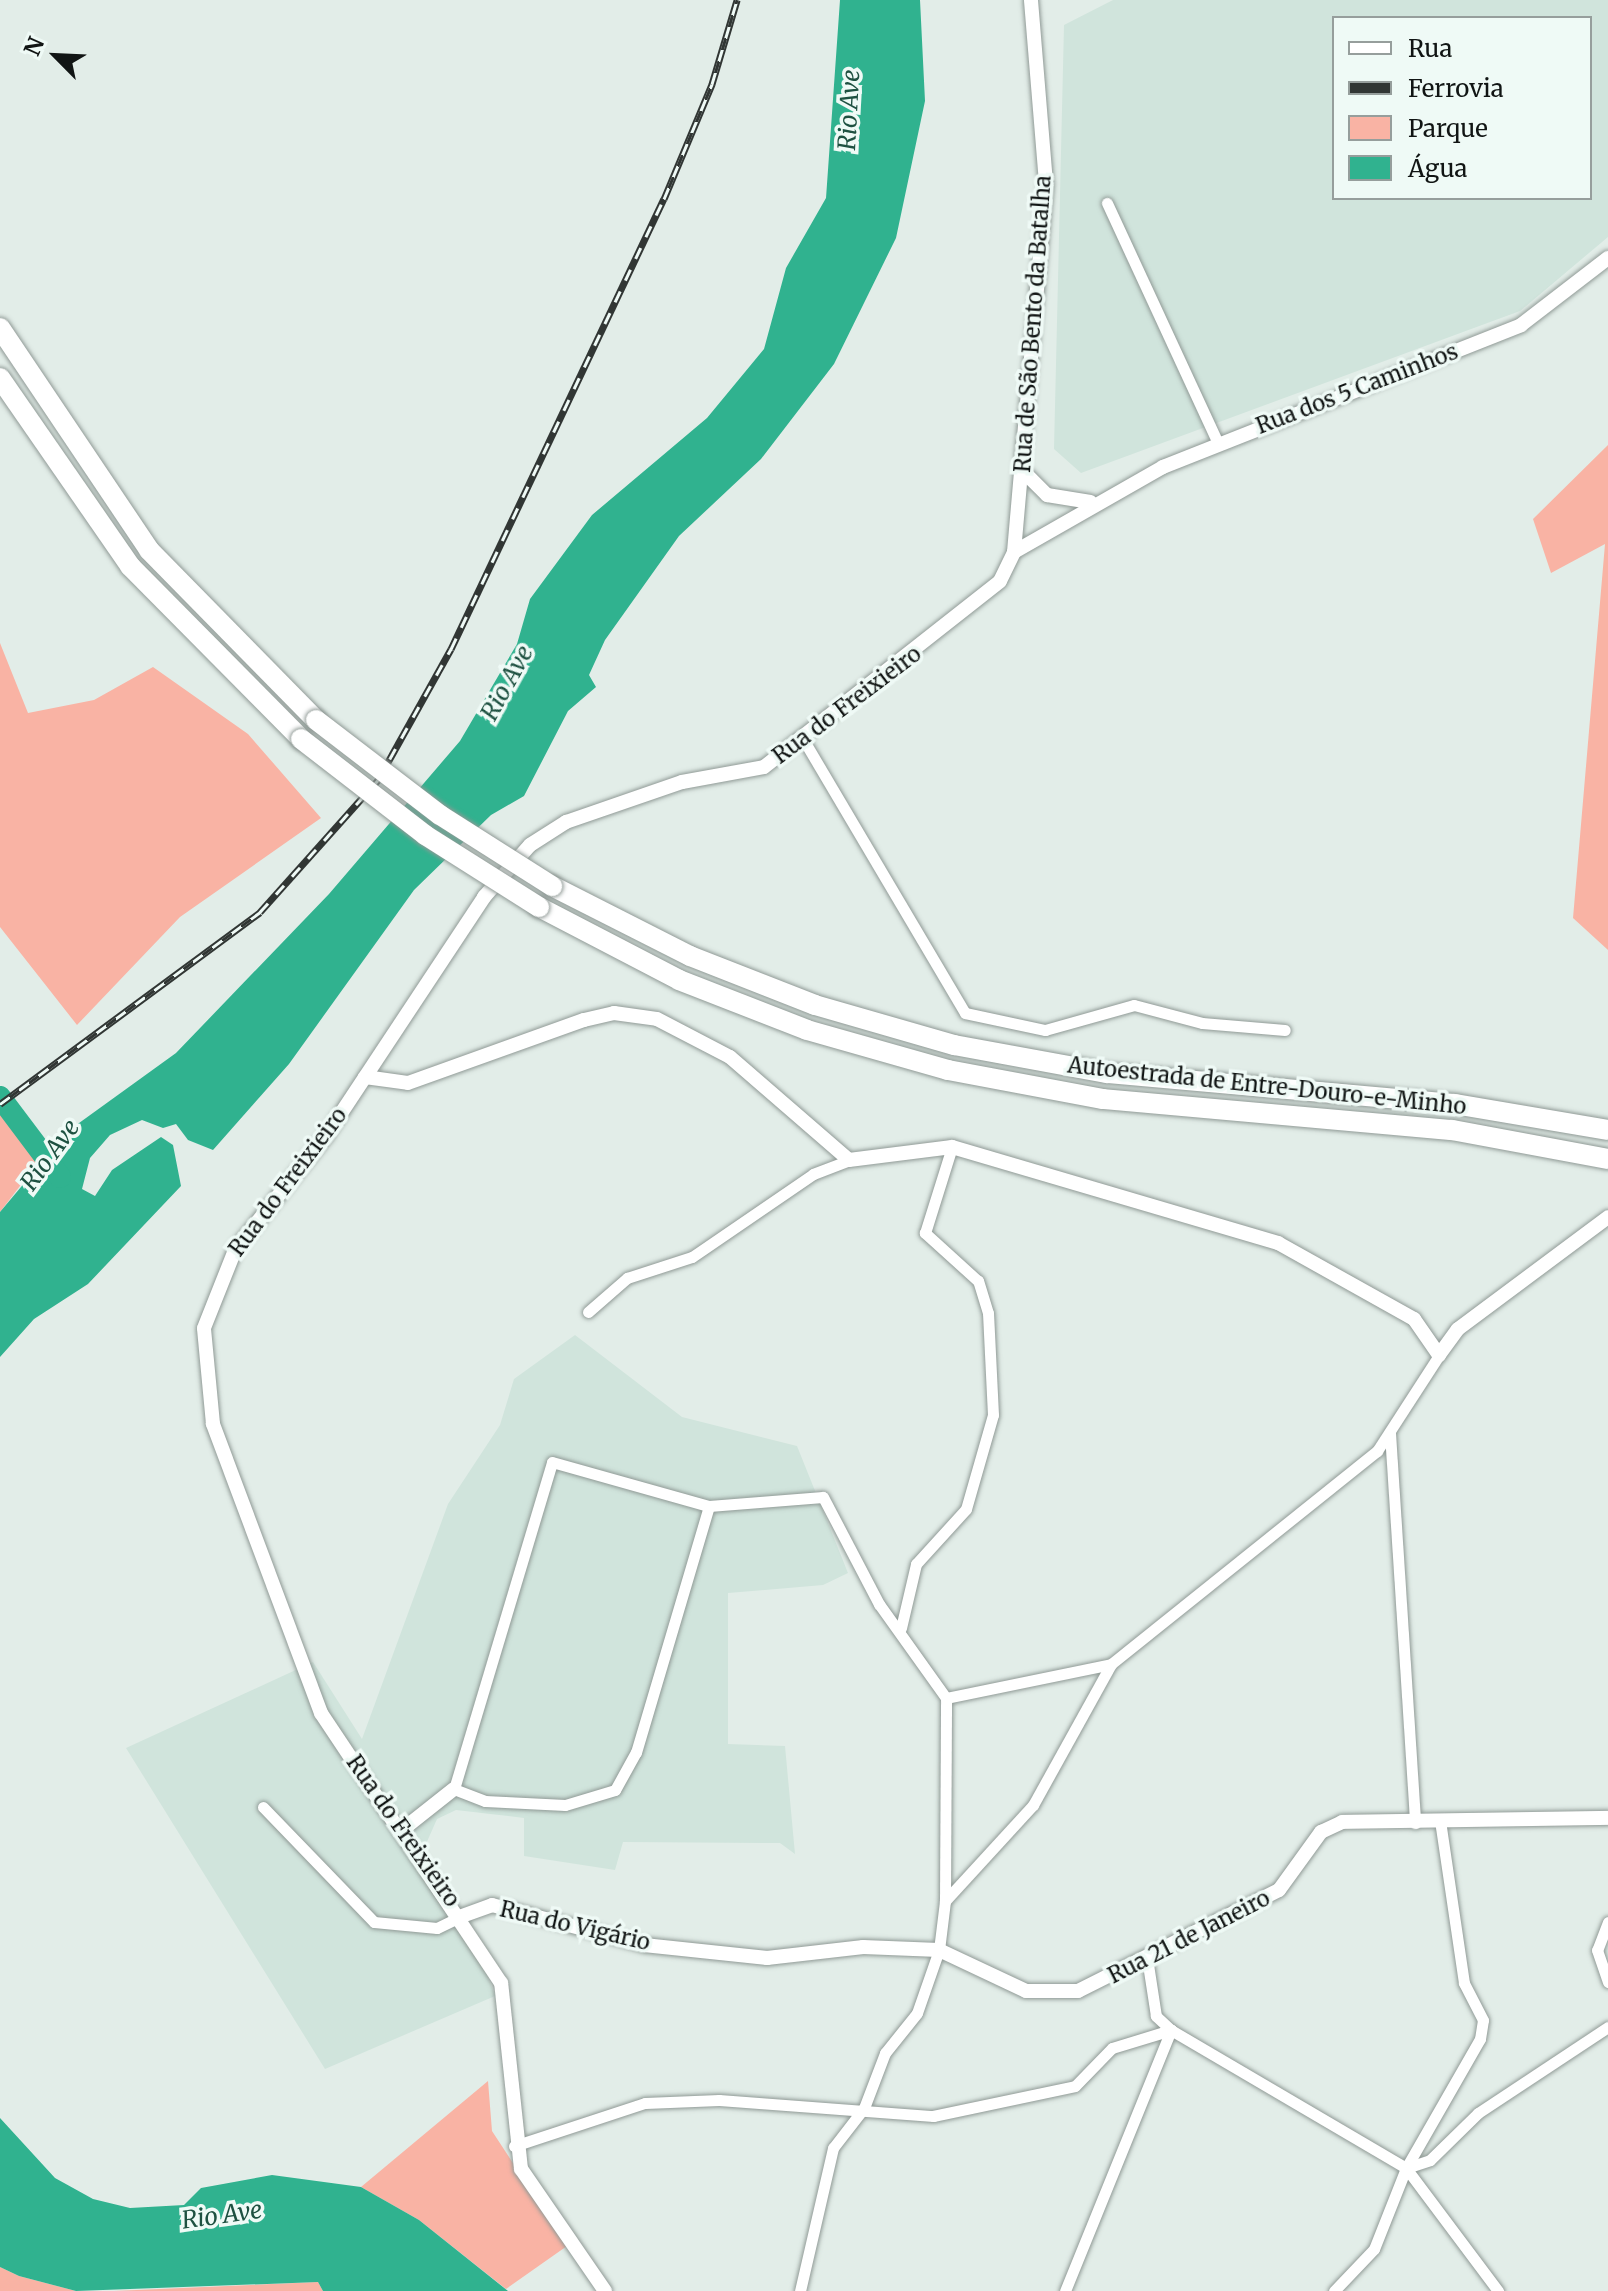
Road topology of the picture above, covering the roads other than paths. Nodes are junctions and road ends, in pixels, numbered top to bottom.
1 (1031, 0) edge
2 (1107, 203) dead end
3 (1608, 258) edge
4 (0, 328) edge
5 (0, 378) edge
6 (1218, 443) junction
7 (1021, 469) junction
8 (1094, 501) junction
9 (1014, 552) junction
10 (803, 739) junction
11 (1285, 1030) dead end
12 (365, 1077) junction
13 (1608, 1130) edge
14 (952, 1147) junction
15 (1608, 1159) edge
16 (849, 1160) junction
17 (1608, 1217) edge
18 (588, 1312) dead end
19 (1439, 1355) junction
20 (1390, 1432) junction
21 (709, 1506) junction
22 (901, 1628) junction
23 (1111, 1664) junction
24 (946, 1698) junction
25 (454, 1789) junction
26 (263, 1807) dead end
27 (1608, 1818) edge
28 (1440, 1821) junction
29 (1415, 1823) junction
30 (402, 1830) junction
31 (945, 1901) junction
32 (462, 1916) junction
33 (1608, 1922) edge
34 (939, 1950) junction
35 (1147, 1958) junction
36 (1608, 1982) edge
37 (1608, 2027) edge
38 (1171, 2030) junction
39 (864, 2108) junction
40 (514, 2146) junction
41 (1406, 2168) junction
42 (605, 2291) edge
43 (800, 2291) edge
44 (1065, 2291) edge
45 (1334, 2291) edge
46 (1498, 2291) edge

1 - 7 street, Rua de São Bento da Batalha
2 - 6 street
3 - 6 street, Rua dos 5 Caminhos
4 - 13 highway, Autoestrada de Entre-Douro-e-Minho, bridge
5 - 15 highway, Autoestrada de Entre-Douro-e-Minho, bridge
6 - 8 street, Rua dos 5 Caminhos
7 - 8 street, Rua dos 5 Caminhos
7 - 9 street, Rua de São Bento da Batalha
8 - 9 street, Rua dos 5 Caminhos
9 - 10 street, Rua do Freixieiro
10 - 11 street
10 - 12 street, Rua do Freixieiro
12 - 16 street
12 - 30 street, Rua do Freixieiro
14 - 16 street
14 - 19 street
14 - 22 street
16 - 18 street
17 - 19 street
19 - 20 street
20 - 23 street
20 - 29 street
21 - 22 street
21 - 25 street
21 - 25 street
22 - 24 street
23 - 24 street
23 - 31 street
24 - 31 street
25 - 30 street
26 - 32 street, Rua do Vigário
27 - 28 street, Rua 21 de Janeiro
28 - 29 street, Rua 21 de Janeiro
28 - 41 street
29 - 35 street, Rua 21 de Janeiro
30 - 32 street, Rua do Freixieiro
31 - 34 street
32 - 34 street, Rua do Vigário
32 - 40 street, Rua do Freixieiro
33 - 36 street
34 - 35 street, Rua 21 de Janeiro
34 - 39 street
35 - 38 street
37 - 41 street
38 - 39 street
38 - 41 street
38 - 44 street
39 - 40 street
39 - 43 street
40 - 42 street, Rua do Freixieiro
41 - 45 street
41 - 46 street

